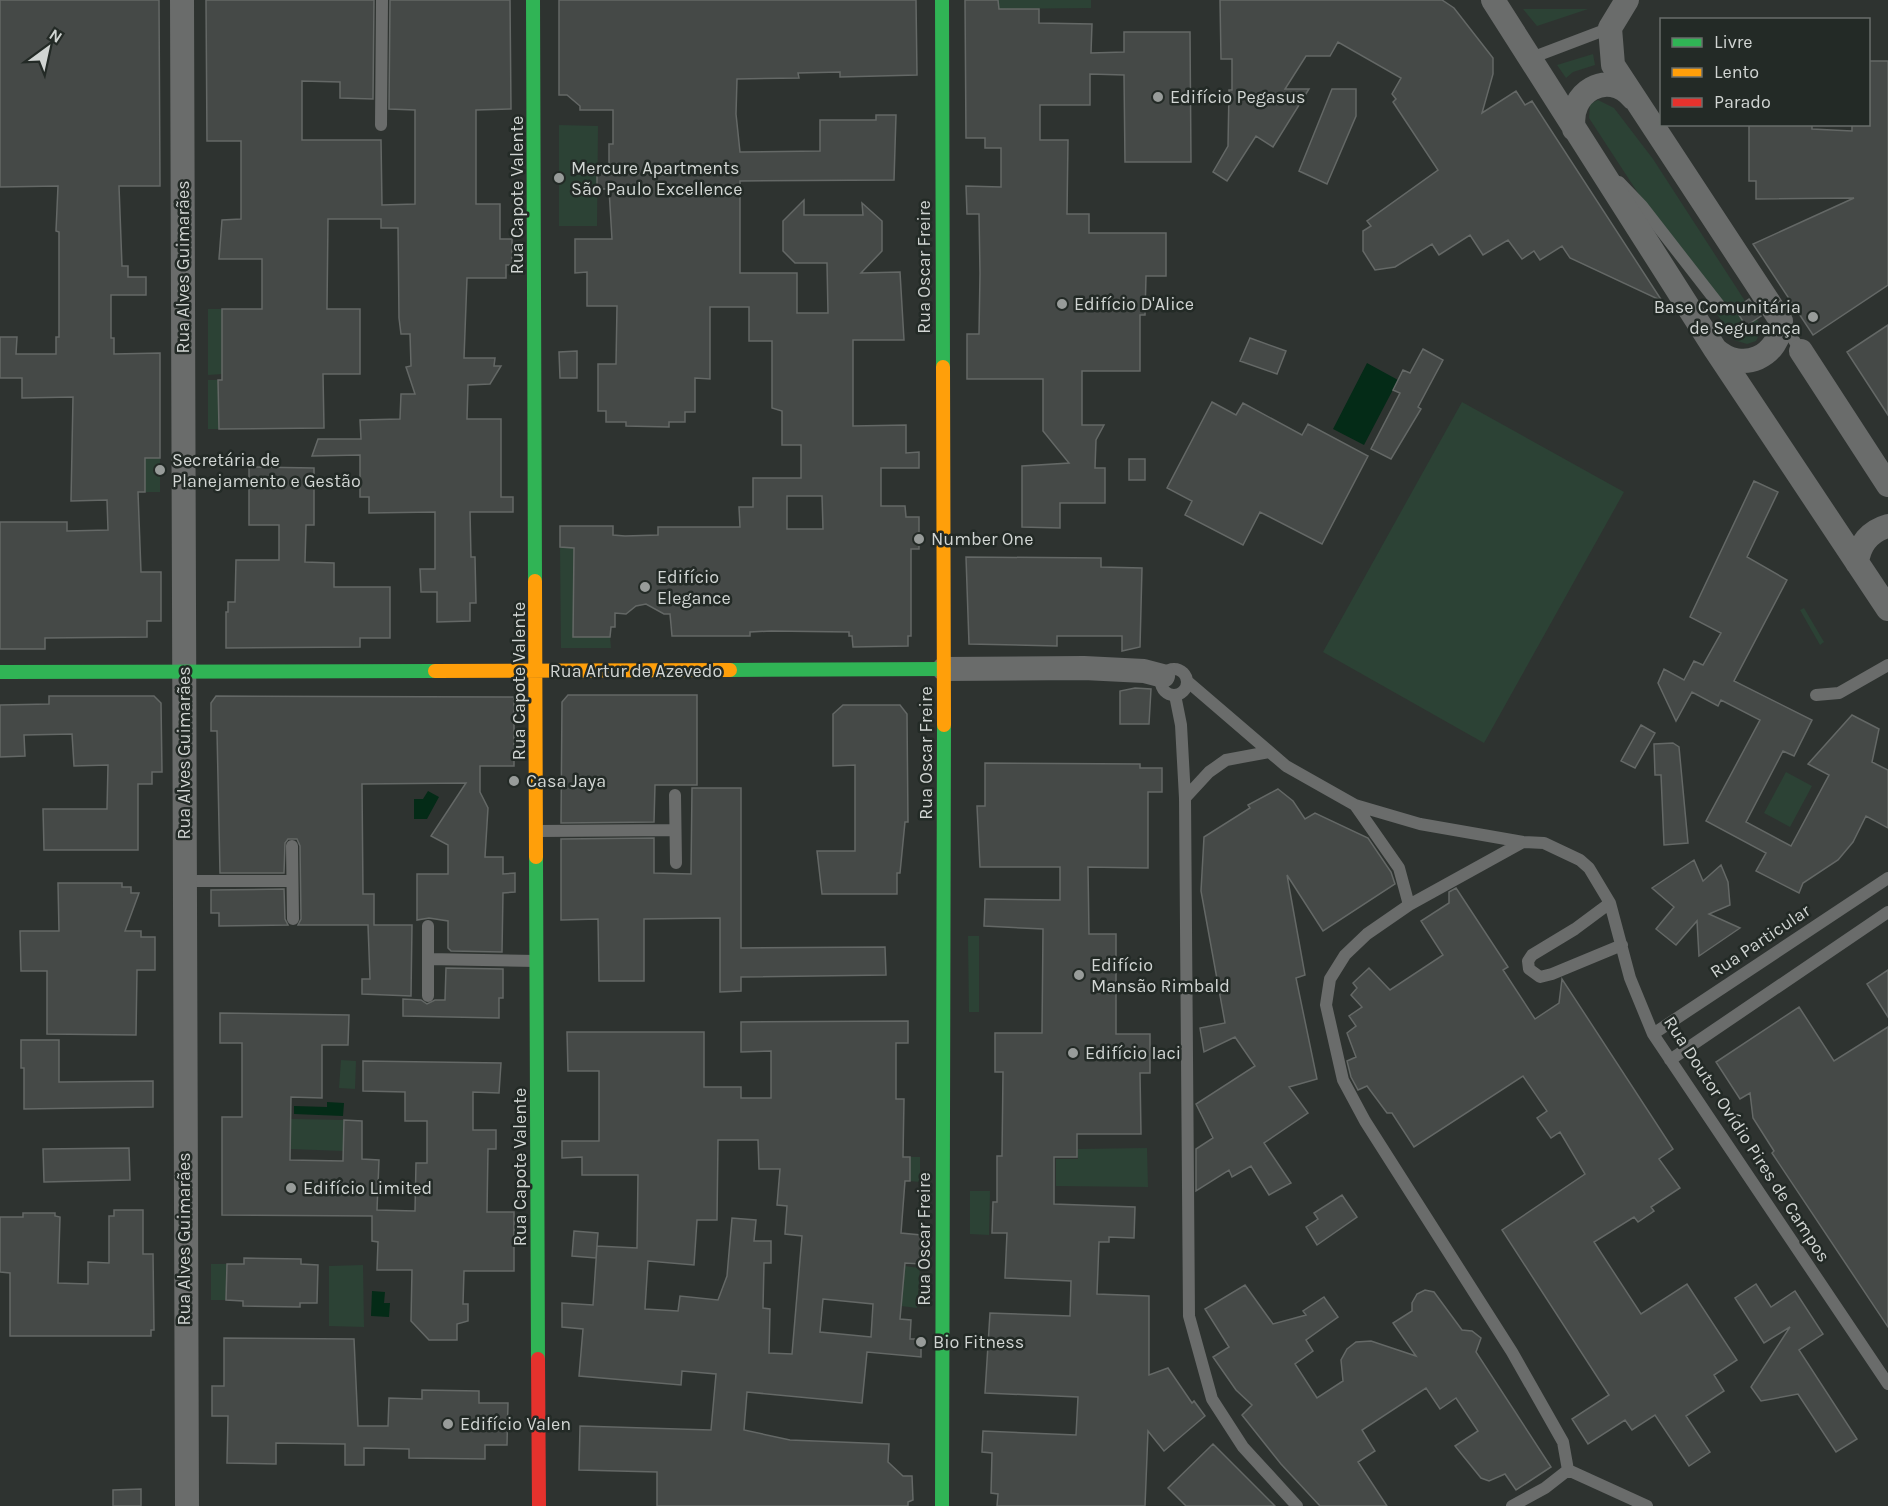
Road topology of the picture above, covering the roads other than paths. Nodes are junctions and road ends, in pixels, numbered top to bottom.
1 (182, 0) edge
2 (382, 0) edge
3 (534, 0) edge
4 (942, 0) edge
5 (1493, 0) edge
6 (1628, 0) edge
7 (1610, 28) junction
8 (1531, 58) junction
9 (1636, 102) junction
10 (381, 124) dead end
11 (1574, 129) junction
12 (1598, 167) junction
13 (1719, 304) dead end
14 (1781, 321) junction
15 (1715, 349) junction
16 (1801, 351) joint
17 (1888, 485) edge
18 (1888, 526) edge
19 (1857, 563) junction
20 (1888, 609) edge
21 (1888, 666) edge
22 (944, 669) junction
23 (537, 671) junction
24 (0, 672) edge
25 (184, 672) junction
26 (1187, 681) junction
27 (1169, 686) junction
28 (1816, 695) dead end
29 (1269, 752) junction
30 (675, 795) dead end
31 (1185, 798) junction
32 (1355, 805) junction
33 (675, 830) junction
34 (537, 831) junction
35 (1523, 842) junction
36 (292, 846) dead end
37 (676, 863) dead end
38 (1888, 878) edge
39 (184, 881) junction
40 (292, 881) junction
41 (1610, 903) junction
42 (1408, 905) junction
43 (1888, 912) edge
44 (293, 918) dead end
45 (428, 926) dead end
46 (1622, 945) junction
47 (428, 959) junction
48 (538, 961) junction
49 (428, 996) dead end
50 (1653, 1034) junction
51 (1670, 1060) junction
52 (1888, 1384) edge
53 (1568, 1470) junction
54 (187, 1506) edge
55 (539, 1506) edge
56 (942, 1506) edge
57 (1297, 1506) edge
58 (1512, 1506) edge
59 (1647, 1506) edge

1 - 25 street, Rua Alves Guimarães
2 - 10 lane
3 - 23 street, Rua Capote Valente
4 - 22 street, Rua Oscar Freire
5 - 8 street
6 - 7 street
7 - 8 lane
7 - 9 street
8 - 11 street
9 - 11 street
9 - 14 street
11 - 12 street
12 - 13 lane
12 - 15 street
14 - 15 street
14 - 16 lane
15 - 19 street
16 - 17 street
18 - 19 street
19 - 20 street
21 - 28 lane
22 - 23 street, Rua Artur de Azevedo
22 - 27 street, Rua Artur de Azevedo
22 - 56 street, Rua Oscar Freire
23 - 25 street, Rua Artur de Azevedo
23 - 34 street, Rua Capote Valente
24 - 25 street, Rua Artur de Azevedo
25 - 39 street, Rua Alves Guimarães
26 - 27 lane
26 - 27 lane
26 - 29 lane, Rua Doutor Ovídio Pires de Campos
27 - 31 lane
29 - 31 lane
29 - 32 lane, Rua Doutor Ovídio Pires de Campos
30 - 33 lane
31 - 57 lane
32 - 35 lane, Rua Doutor Ovídio Pires de Campos
32 - 42 lane, Rua Doutor Ovídio Pires de Campos
33 - 34 lane
33 - 37 lane
34 - 48 street, Rua Capote Valente
35 - 41 lane, Rua Doutor Ovídio Pires de Campos
35 - 42 lane
36 - 40 lane
38 - 50 lane, Rua Particular
39 - 40 lane
39 - 54 street, Rua Alves Guimarães
40 - 44 lane
41 - 46 lane, Rua Doutor Ovídio Pires de Campos
41 - 46 lane
42 - 53 lane
43 - 51 lane
45 - 47 lane
46 - 50 lane, Rua Doutor Ovídio Pires de Campos
47 - 48 lane
47 - 49 lane
48 - 55 street, Rua Capote Valente
50 - 51 lane, Rua Doutor Ovídio Pires de Campos
51 - 52 lane, Rua Doutor Ovídio Pires de Campos
53 - 58 lane
53 - 59 lane

